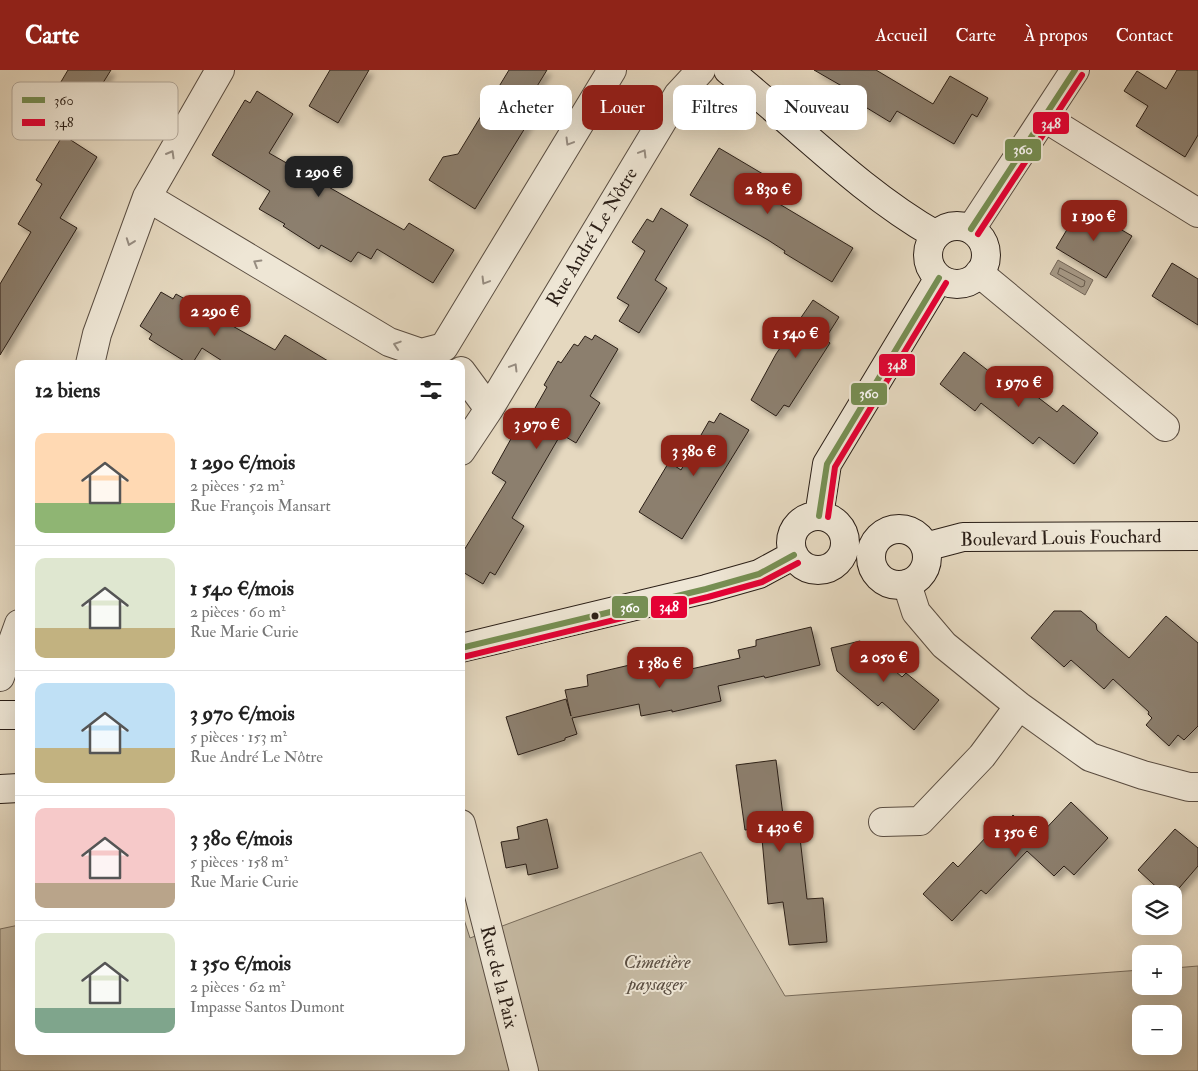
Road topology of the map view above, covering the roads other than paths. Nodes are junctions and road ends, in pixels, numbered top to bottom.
1 (220, 70) edge
2 (612, 70) edge
3 (701, 70) edge
4 (728, 70) edge
5 (1075, 70) edge
6 (1045, 118) junction
7 (146, 197) junction
8 (1198, 213) edge
9 (971, 229) junction
10 (936, 235) junction
11 (979, 273) junction
12 (940, 278) junction
13 (441, 356) edge
14 (91, 360) edge
15 (465, 376) edge
16 (489, 409) junction
17 (1165, 427) dead end
18 (465, 440) edge
19 (828, 521) junction
20 (883, 533) junction
21 (1198, 536) edge
22 (925, 547) junction
23 (794, 555) junction
24 (832, 566) junction
25 (875, 573) junction
26 (907, 584) junction
27 (15, 635) edge
28 (465, 647) edge
29 (0, 677) edge
30 (1019, 706) junction
31 (0, 715) edge
32 (15, 715) edge
33 (1198, 787) edge
34 (15, 788) edge
35 (0, 789) edge
36 (883, 822) dead end
37 (465, 840) edge
38 (524, 1071) edge

7 -> 1 street
2 -> 13 street
16 -> 3 street, Rue André Le Nôtre
4 - 10 street
5 - 6 street
6 - 8 street
6 - 9 street
13 -> 7 street
7 -> 14 street
9 - 10 street
9 - 11 street
10 - 12 street
11 - 12 street
11 - 17 street
12 - 19 street
15 - 16 street
16 - 18 street, Rue André Le Nôtre
19 - 20 street
19 - 23 street
19 - 24 street
20 - 22 street
20 - 25 street
21 - 22 street, Boulevard Louis Fouchard
22 - 26 street
23 - 24 street
23 - 28 street
24 - 25 street
25 - 26 street
26 - 30 street
27 - 29 street
30 - 33 street
30 - 36 street
31 - 32 street
34 - 35 street
37 - 38 street, Rue de la Paix

